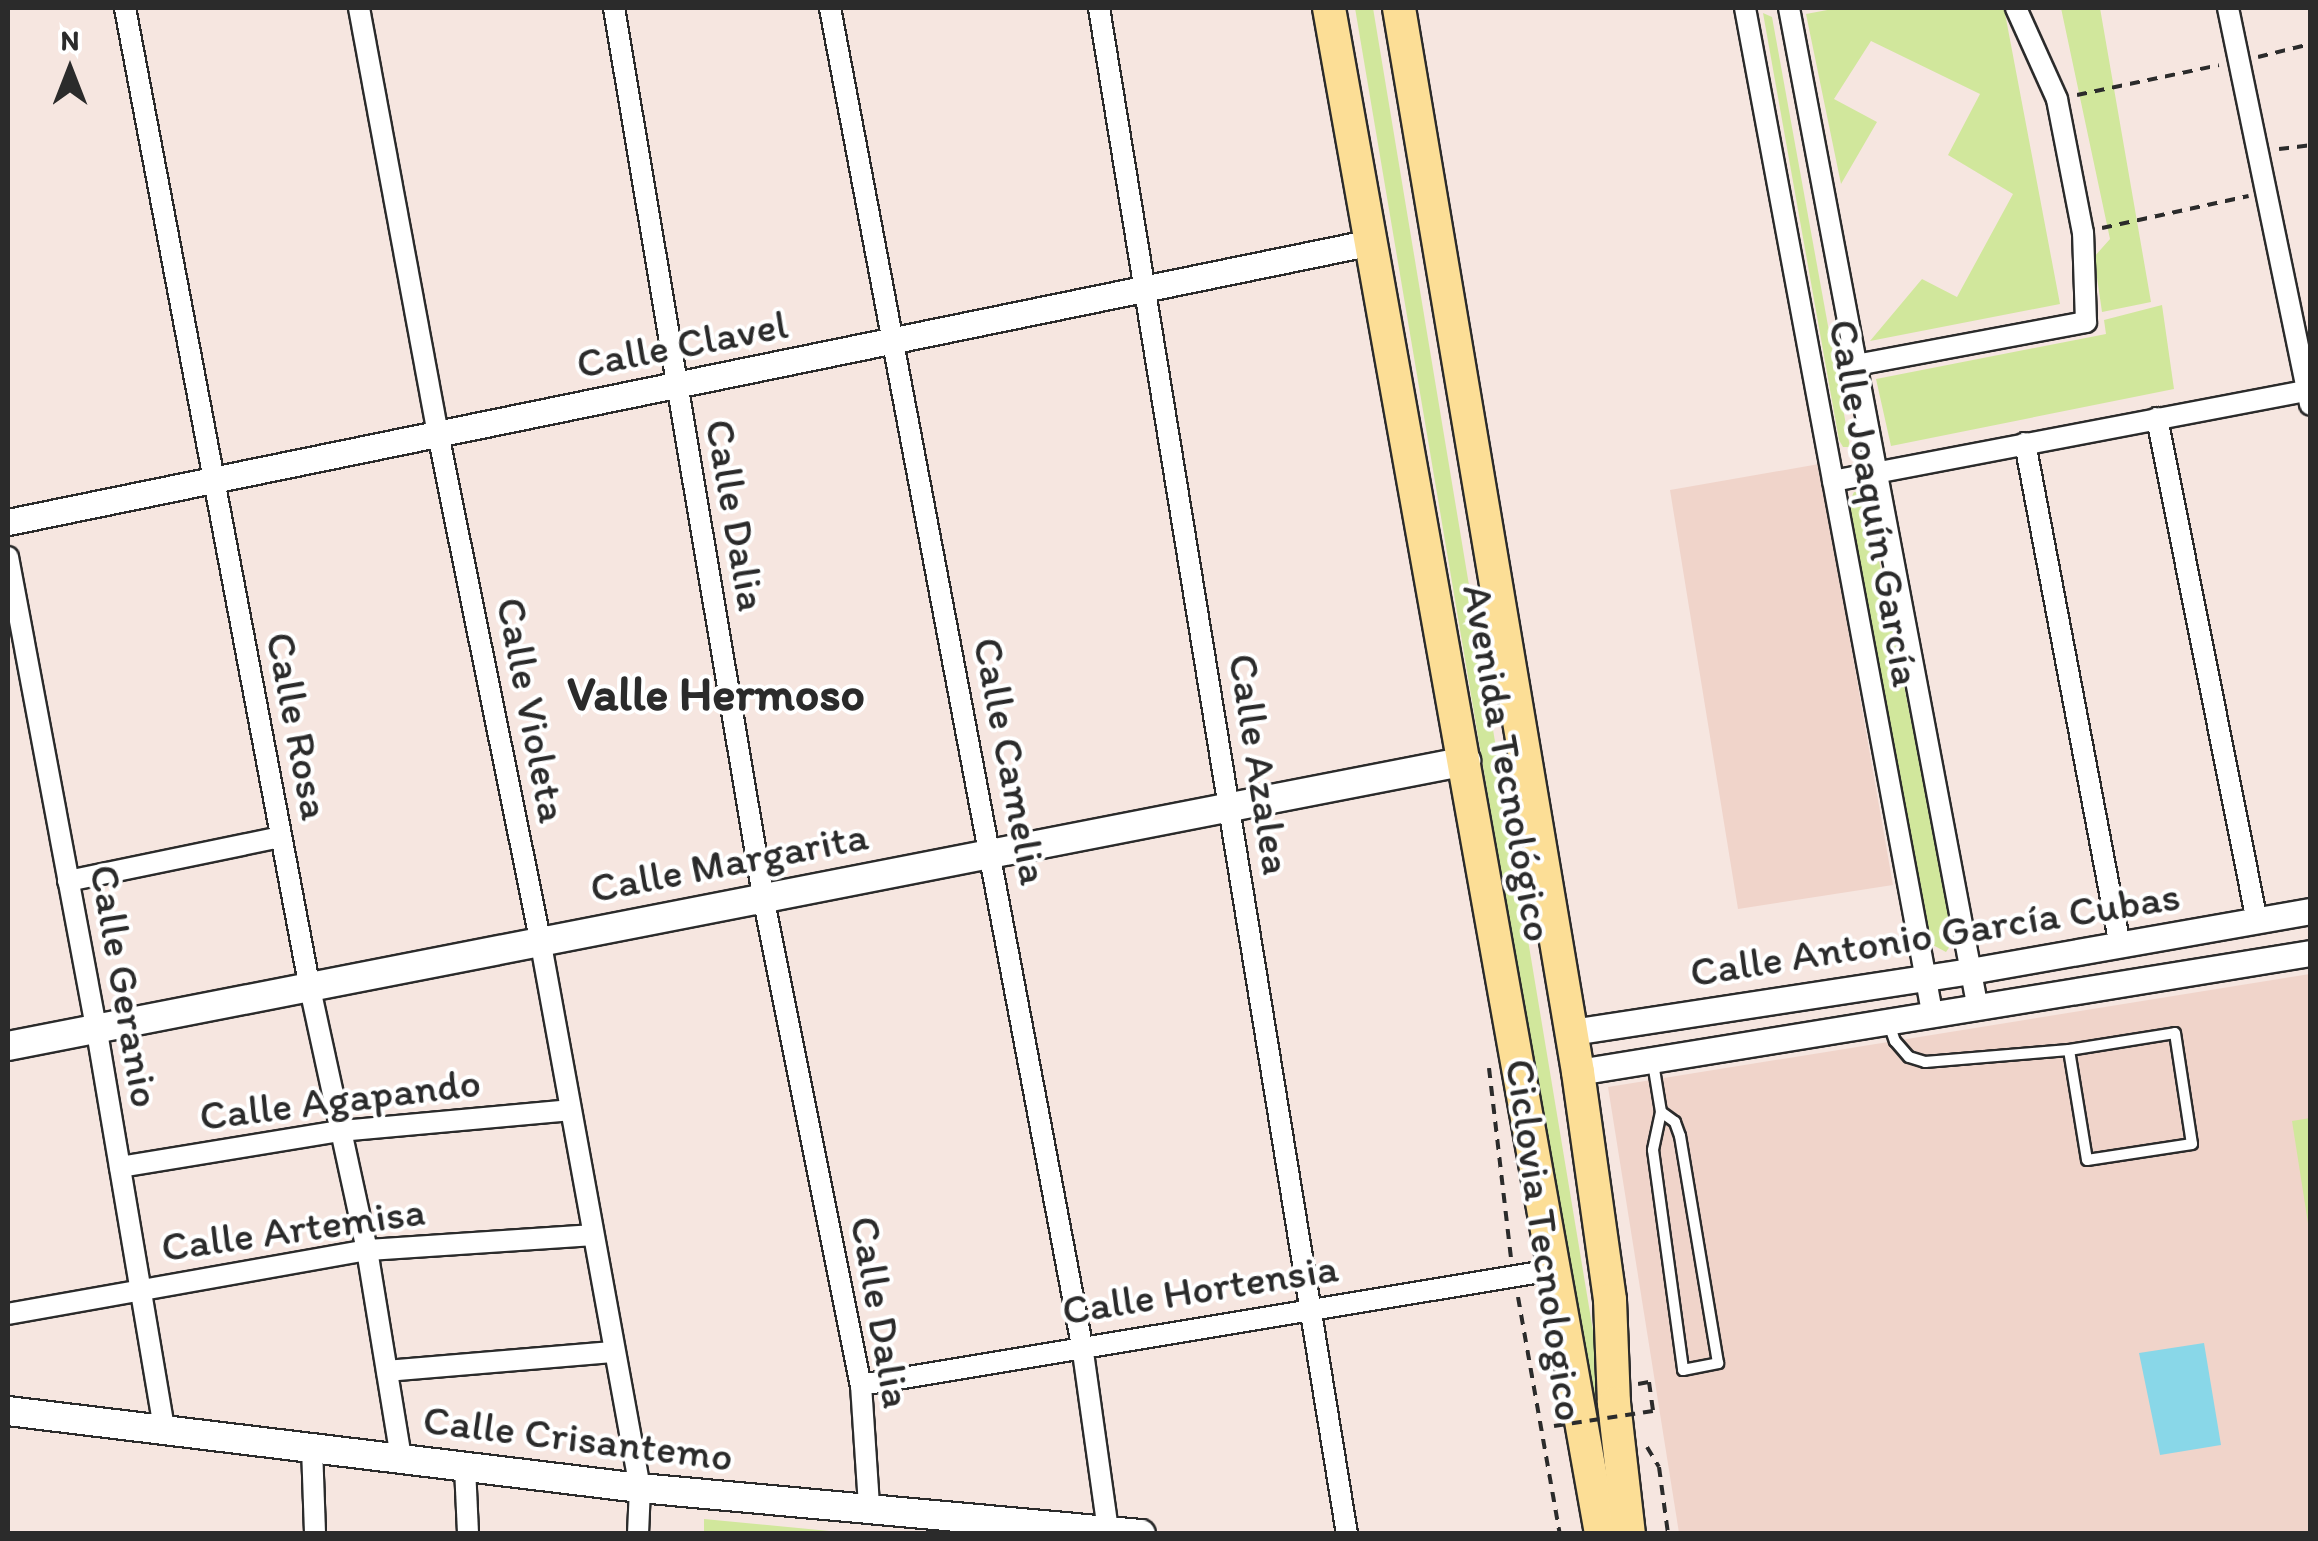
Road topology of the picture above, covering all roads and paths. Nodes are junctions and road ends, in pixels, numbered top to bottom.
1 (125, 8) edge
2 (359, 8) edge
3 (614, 8) edge
4 (830, 8) edge
5 (1099, 8) edge
6 (1329, 8) edge
7 (1399, 8) edge
8 (1746, 8) edge
9 (1790, 8) edge
10 (2016, 8) edge
11 (2228, 8) edge
12 (2310, 44) edge
13 (2240, 61) junction
14 (2057, 99) junction
15 (2310, 145) edge
16 (2260, 152) junction
17 (2268, 192) junction
18 (2083, 233) junction
19 (1372, 242) junction
20 (1144, 289) junction
21 (891, 343) junction
22 (1856, 364) junction
23 (676, 386) junction
24 (2310, 395) edge
25 (2156, 418) junction
26 (438, 434) junction
27 (2025, 442) junction
28 (1876, 474) junction
29 (212, 480) junction
30 (1833, 482) junction
31 (8, 522) edge
32 (8, 557) edge
33 (1466, 760) junction
34 (1229, 806) junction
35 (281, 837) junction
36 (992, 854) junction
37 (68, 880) junction
38 (764, 896) junction
39 (2310, 911) edge
40 (2256, 921) junction
41 (540, 939) junction
42 (2120, 946) junction
43 (2310, 953) edge
44 (1970, 971) junction
45 (1924, 978) junction
46 (309, 984) junction
47 (1805, 996) junction
48 (1977, 1004) junction
49 (1932, 1012) junction
50 (1888, 1019) junction
51 (96, 1026) junction
52 (1572, 1032) junction
53 (1809, 1032) junction
54 (8, 1046) edge
55 (2069, 1050) junction
56 (1487, 1054) dead end
57 (1652, 1059) junction
58 (1578, 1072) junction
59 (570, 1110) junction
60 (1661, 1112) junction
61 (341, 1131) junction
62 (120, 1167) junction
63 (592, 1235) junction
64 (366, 1250) junction
65 (1552, 1270) junction
66 (1514, 1276) junction
67 (140, 1289) junction
68 (1311, 1309) junction
69 (8, 1314) edge
70 (1082, 1345) junction
71 (614, 1352) junction
72 (386, 1371) junction
73 (861, 1385) junction
74 (8, 1411) edge
75 (1653, 1411) dead end
76 (1554, 1426) dead end
77 (164, 1428) junction
78 (312, 1447) junction
79 (401, 1458) junction
80 (465, 1467) junction
81 (640, 1488) junction
82 (1610, 1493) junction
83 (869, 1508) junction
84 (1108, 1530) junction
85 (315, 1534) edge
86 (468, 1534) edge
87 (638, 1534) edge
88 (1141, 1534) edge
89 (1347, 1534) edge
90 (1560, 1534) edge
91 (1588, 1534) edge
92 (1601, 1534) edge
93 (1629, 1534) edge
94 (1644, 1534) edge

1 - 29 street, Calle Rosa
2 - 26 street, Calle Violeta
3 - 23 street, Calle Dalia
4 - 21 street, Calle Camelia
5 - 20 street, Calle Azalea
6 - 19 main road, Avenida Tecnológico
7 - 52 main road, Avenida Tecnológico
8 - 30 street, Calle Joaquín García
9 - 22 street, Calle Joaquín García
10 - 14 street
11 - 13 street
12 - 13 path
13 - 14 path
13 - 16 street
14 - 18 street
15 - 16 path
16 - 17 street
17 - 18 path
17 - 24 street
18 - 22 street
19 - 20 street, Calle Clavel
19 - 33 main road, Avenida Tecnológico
20 - 21 street, Calle Clavel
20 - 34 street, Calle Azalea
21 - 23 street, Calle Clavel
21 - 36 street, Calle Camelia
22 - 28 street, Calle Joaquín García
23 - 26 street, Calle Clavel
23 - 38 street, Calle Dalia
24 - 25 street
25 - 27 street
25 - 40 street
26 - 29 street, Calle Clavel
26 - 41 street, Calle Violeta
27 - 28 street
27 - 42 street
28 - 30 street
28 - 44 street, Calle Joaquín García
29 - 31 street, Calle Clavel
29 - 35 street, Calle Rosa
30 - 45 street, Calle Joaquín García
32 - 37 street, Calle Geranio
33 - 34 main road, Calle Margarita
33 - 65 main road, Avenida Tecnológico
34 - 36 main road, Calle Margarita
34 - 68 street, Calle Azalea
35 - 37 street
35 - 46 street, Calle Rosa
36 - 38 main road, Calle Margarita
36 - 70 street, Calle Camelia
37 - 51 street, Calle Geranio
38 - 41 main road, Calle Margarita
38 - 73 street, Calle Dalia
39 - 40 street, Calle Antonio García Cubas
40 - 42 street, Calle Antonio García Cubas
41 - 46 main road, Calle Margarita
41 - 59 street, Calle Violeta
42 - 44 street, Calle Antonio García Cubas
43 - 48 street, Calle Antonio García Cubas
44 - 45 street, Calle Antonio García Cubas
44 - 48 street, Calle Joaquín García
45 - 47 street, Calle Antonio García Cubas
45 - 49 street, Calle Joaquín García
46 - 51 main road, Calle Margarita
46 - 61 street, Calle Rosa
47 - 52 street, Calle Antonio García Cubas
47 - 53 street
48 - 49 street, Calle Antonio García Cubas
49 - 50 street, Calle Antonio García Cubas
50 - 53 street, Calle Antonio García Cubas
50 - 55 lane
51 - 54 main road, Calle Margarita
51 - 62 street, Calle Geranio
52 - 58 main road, Avenida Tecnológico
53 - 57 street, Calle Antonio García Cubas
55 - 55 lane
56 - 66 path, Ciclovia Tecnologico
57 - 58 street, Calle Antonio García Cubas
57 - 60 lane
58 - 82 main road, Avenida Tecnológico
59 - 61 street, Calle Agapando
59 - 63 street, Calle Violeta
60 - 60 lane
61 - 62 street, Calle Agapando
61 - 64 street, Calle Rosa
62 - 67 street, Calle Geranio
63 - 64 street, Calle Artemisa
63 - 71 street, Calle Violeta
64 - 67 street, Calle Artemisa
64 - 72 street, Calle Rosa
65 - 66 street, Calle Hortensia
65 - 82 main road, Avenida Tecnológico
66 - 68 street, Calle Hortensia
66 - 90 path, Ciclovia Tecnologico
67 - 69 street, Calle Artemisa
67 - 77 street, Calle Geranio
68 - 70 street, Calle Hortensia
68 - 89 street, Calle Azalea
70 - 73 street, Calle Hortensia
70 - 84 street, Calle Camelia
71 - 72 street
71 - 81 street, Calle Violeta
72 - 79 street, Calle Rosa
73 - 83 street, Calle Dalia
74 - 77 main road, Calle Crisantemo
75 - 76 path, bridge
77 - 78 main road, Calle Crisantemo
78 - 79 main road, Calle Crisantemo
78 - 85 street
79 - 80 main road, Calle Crisantemo
80 - 81 main road, Calle Crisantemo
80 - 86 street
81 - 83 main road, Calle Crisantemo
81 - 87 street, Calle Violeta
82 - 91 main road
82 - 92 main road, Avenida Tecnológico
82 - 93 main road, Avenida Tecnológico
82 - 94 main road
83 - 84 main road, Calle Crisantemo
84 - 88 main road, Calle Crisantemo

